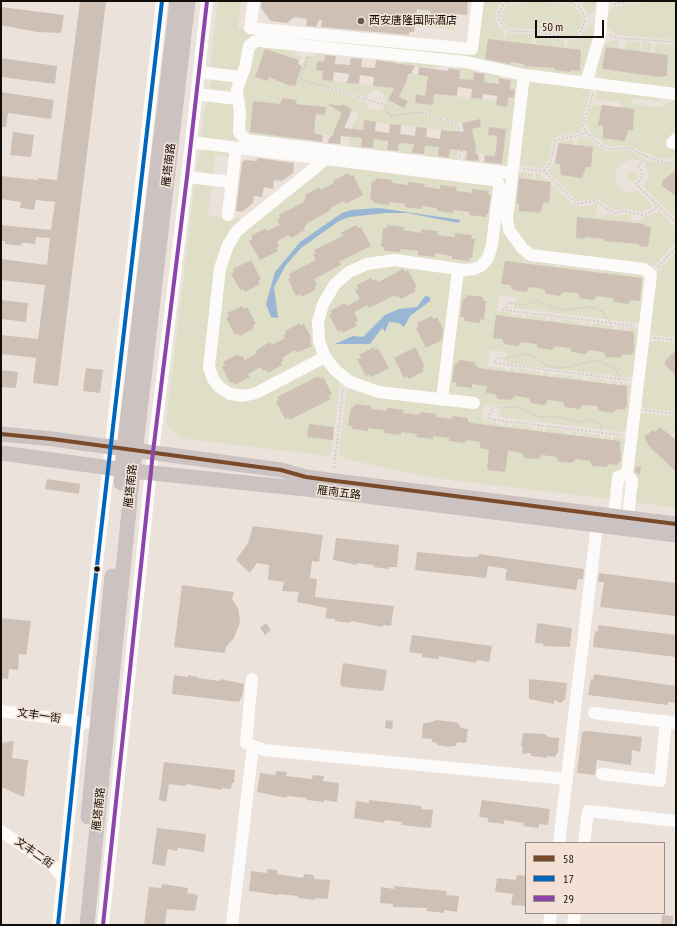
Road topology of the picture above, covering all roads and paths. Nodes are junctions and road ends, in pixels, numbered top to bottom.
1 (162, 1) edge
2 (177, 1) edge
3 (188, 1) edge
4 (207, 1) edge
5 (254, 1) edge
6 (478, 1) edge
7 (511, 1) edge
8 (566, 1) edge
9 (634, 1) edge
10 (607, 3) edge
11 (607, 33) dead end
12 (676, 42) edge
13 (312, 46) junction
14 (199, 72) junction
15 (524, 75) junction
16 (240, 77) junction
17 (591, 83) junction
18 (196, 94) junction
19 (676, 94) edge
20 (238, 99) junction
21 (586, 132) junction
22 (191, 142) junction
23 (236, 148) junction
24 (647, 156) junction
25 (326, 159) junction
26 (676, 161) edge
27 (459, 166) junction
28 (513, 170) junction
29 (544, 171) junction
30 (155, 177) junction
31 (187, 178) junction
32 (232, 182) junction
33 (658, 206) junction
34 (228, 215) dead end
35 (676, 222) edge
36 (676, 248) edge
37 (458, 270) junction
38 (649, 272) junction
39 (611, 323) junction
40 (644, 332) junction
41 (676, 340) edge
42 (325, 356) junction
43 (344, 378) junction
44 (620, 379) junction
45 (638, 382) junction
46 (442, 400) junction
47 (474, 403) dead end
48 (635, 409) junction
49 (676, 414) edge
50 (603, 433) junction
51 (1, 434) edge
52 (631, 436) junction
53 (124, 449) junction
54 (153, 452) junction
55 (1, 453) edge
56 (121, 469) junction
57 (151, 473) junction
58 (333, 481) junction
59 (621, 517) junction
60 (676, 524) edge
61 (597, 525) junction
62 (676, 535) edge
63 (252, 679) dead end
64 (1, 711) edge
65 (594, 713) dead end
66 (79, 722) junction
67 (671, 722) edge
68 (102, 725) junction
69 (124, 728) junction
70 (253, 746) junction
71 (602, 774) dead end
72 (567, 779) junction
73 (676, 821) edge
74 (1, 831) edge
75 (559, 842) edge
76 (584, 842) edge
77 (64, 879) junction
78 (551, 914) edge
79 (575, 914) edge
80 (58, 925) edge
81 (78, 925) edge
82 (87, 925) edge
83 (103, 925) edge
84 (232, 925) edge
85 (549, 925) edge
86 (573, 925) edge

1 - 30 street
2 - 30 main road, 雁塔南路
3 - 30 main road, 雁塔南路
4 - 14 street
5 - 6 street
7 - 8 path
9 - 10 path
10 - 17 street
11 - 12 path
13 - 15 street
13 - 16 street
13 - 27 path
14 - 16 street
14 - 18 street
15 - 17 street
15 - 28 street
16 - 20 street
17 - 19 street
17 - 21 path
18 - 20 street
18 - 22 street
20 - 27 street
21 - 24 path
21 - 29 path
22 - 23 street
22 - 31 street
23 - 25 street
23 - 32 street
24 - 26 path
24 - 33 path
25 - 37 street
25 - 42 street
27 - 28 street
28 - 29 path
28 - 38 street
29 - 33 path
30 - 31 street
30 - 53 main road, 雁塔南路
30 - 53 street
31 - 32 street
31 - 54 street
32 - 34 street
33 - 35 path
36 - 38 path
37 - 42 street
37 - 46 street
38 - 40 street
39 - 39 path
39 - 40 path
40 - 41 path
40 - 45 street
42 - 43 street
43 - 46 street
43 - 58 path
44 - 44 path
44 - 45 path
45 - 48 street
46 - 47 street
48 - 49 path
48 - 52 street
50 - 50 path
50 - 52 path
51 - 53 main road
52 - 59 street
53 - 54 main road
53 - 56 main road, 雁塔南路
54 - 57 street
54 - 58 main road
55 - 56 main road, 雁南五路
56 - 57 main road, 雁南五路
56 - 66 street
56 - 68 main road, 雁塔南路
57 - 61 main road, 雁南五路
57 - 69 street
58 - 59 main road
59 - 60 main road
61 - 62 main road, 雁南五路
61 - 72 street
63 - 70 street
64 - 66 street, 文丰一街
65 - 67 street
66 - 68 street, 文丰一街
66 - 77 street
67 - 71 street
68 - 69 street, 文丰一街
68 - 81 main road, 雁塔南路
68 - 82 main road, 雁塔南路
69 - 83 street
70 - 72 street
70 - 84 street
72 - 75 street
73 - 76 street
74 - 77 street, 文丰二街
77 - 80 street
78 - 85 street
79 - 86 street

